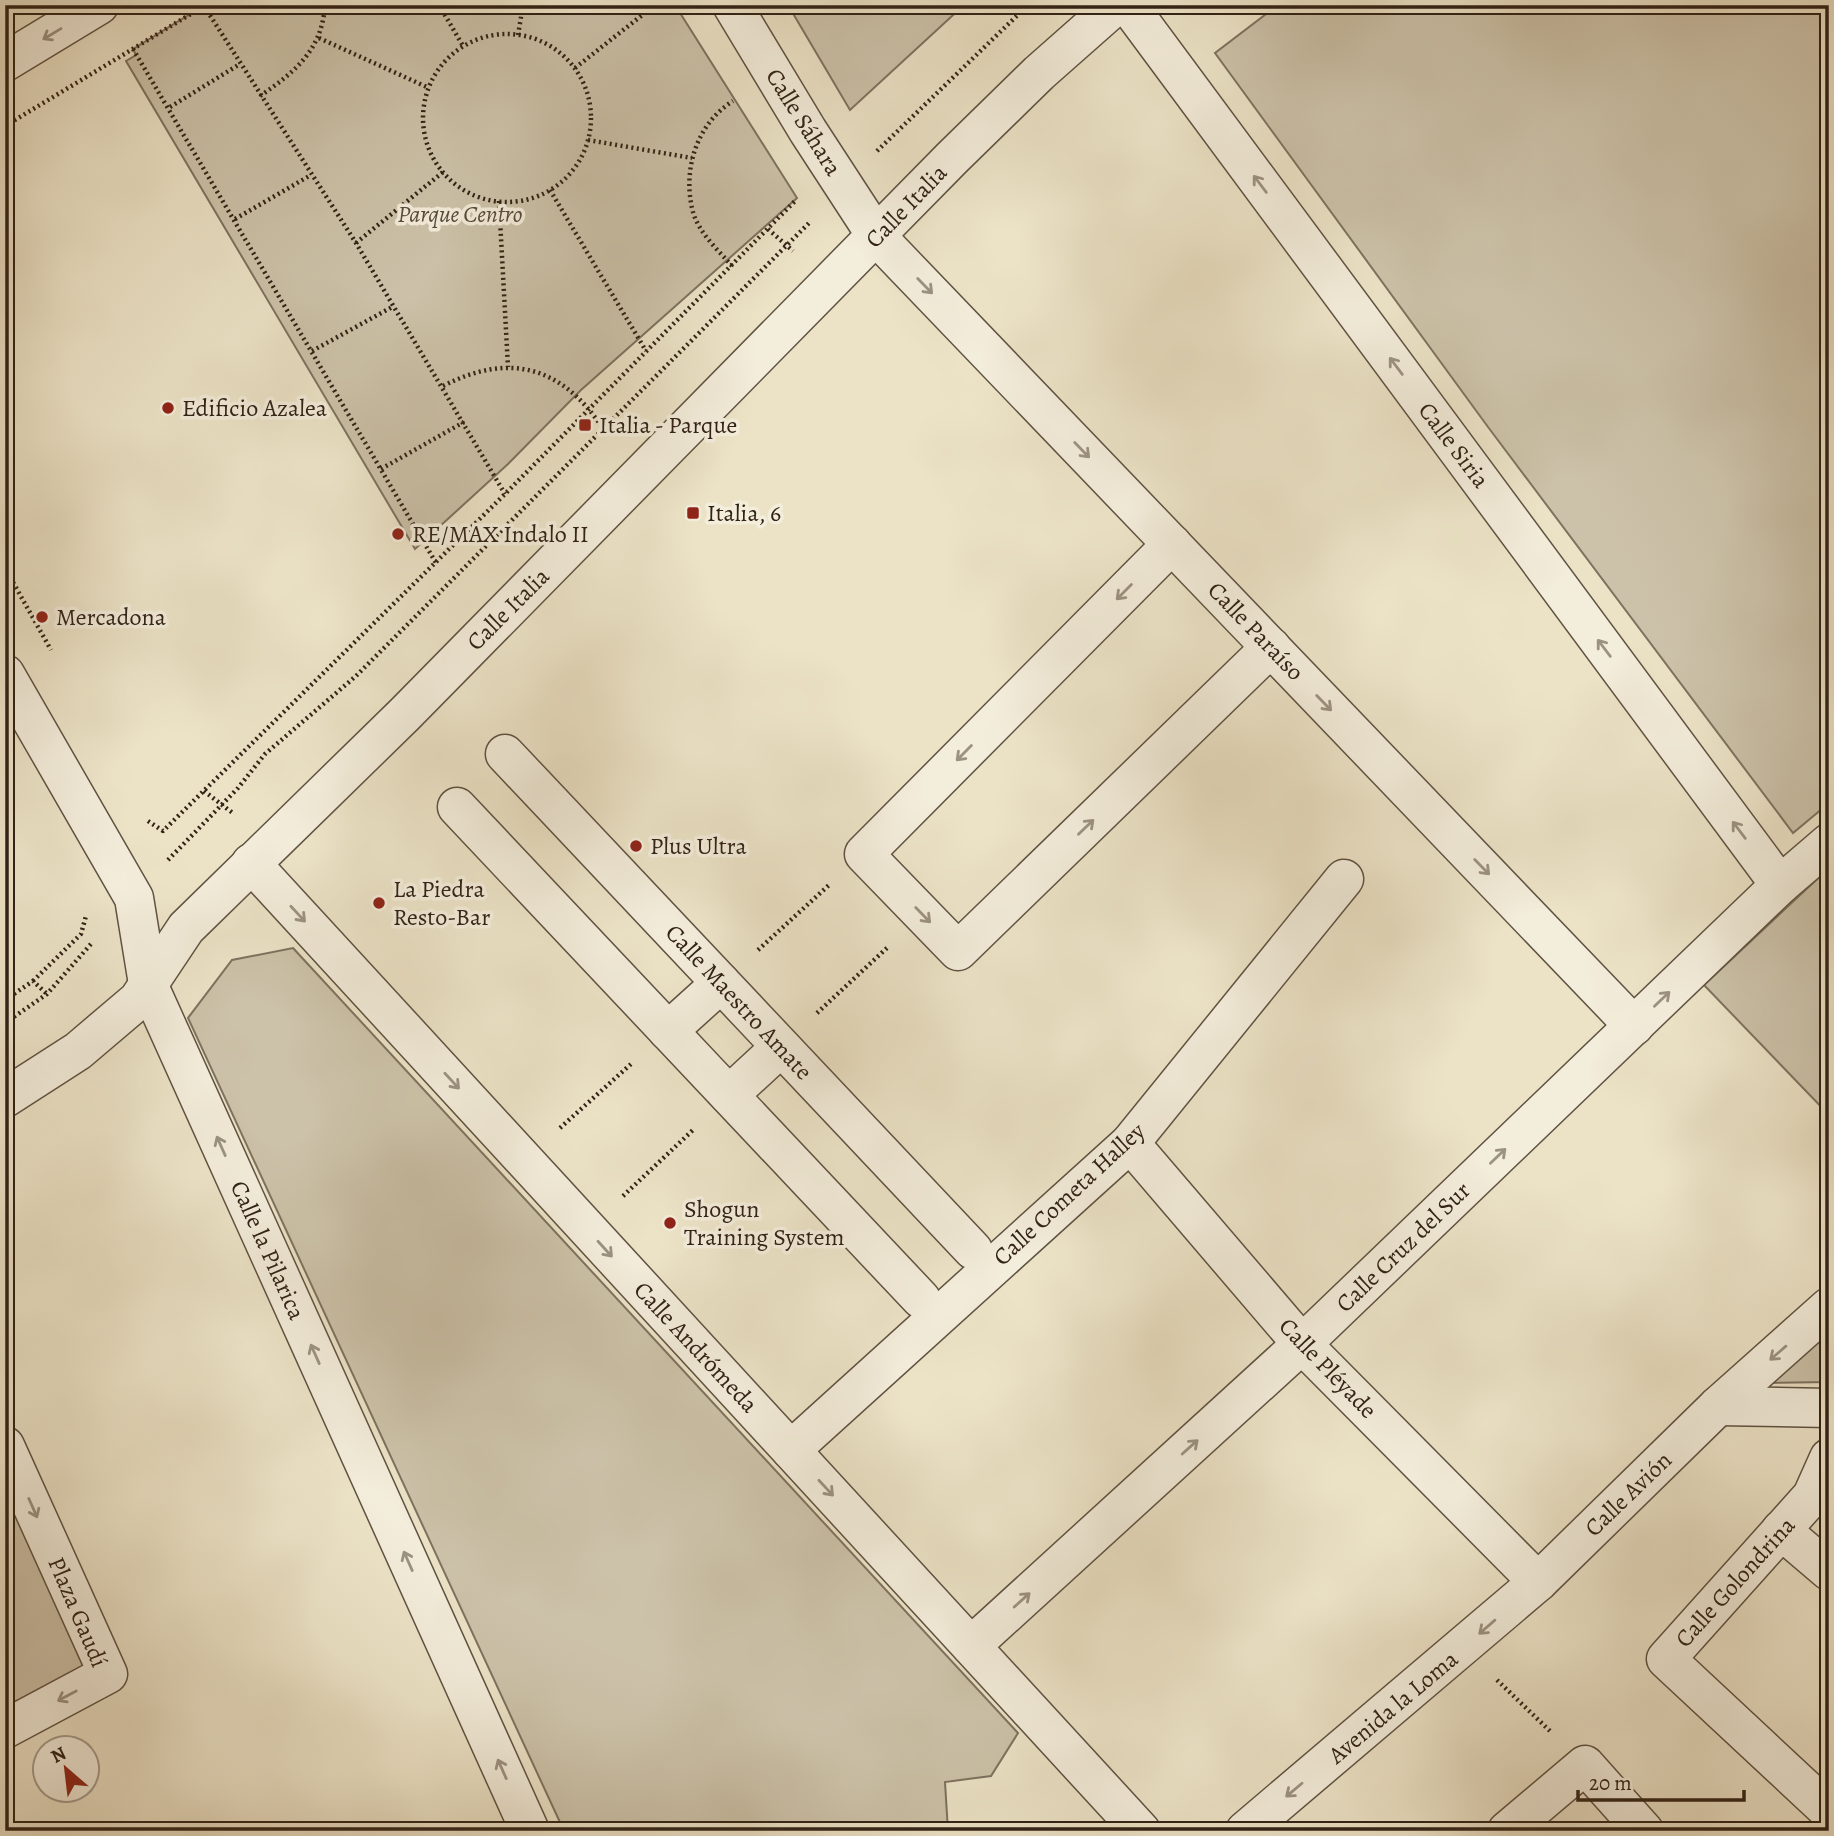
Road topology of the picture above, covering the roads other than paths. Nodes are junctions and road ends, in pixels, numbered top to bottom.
1 (99, 5) edge
2 (732, 5) edge
3 (1116, 5) edge
4 (1128, 5) edge
5 (5, 62) edge
6 (877, 236) junction
7 (1172, 544) junction
8 (1271, 647) junction
9 (5, 674) edge
10 (505, 754) dead end
11 (457, 807) dead end
12 (1829, 843) edge
13 (251, 863) junction
14 (1344, 879) dead end
15 (1780, 885) junction
16 (721, 983) junction
17 (148, 984) junction
18 (1634, 1026) junction
19 (668, 1031) junction
20 (781, 1047) junction
21 (729, 1096) junction
22 (5, 1098) edge
23 (1130, 1143) junction
24 (973, 1251) dead end
25 (921, 1299) dead end
26 (1829, 1307) edge
27 (1302, 1344) junction
28 (1718, 1406) junction
29 (1829, 1408) edge
30 (5, 1446) edge
31 (791, 1450) junction
32 (1829, 1458) edge
33 (1781, 1530) junction
34 (1829, 1571) edge
35 (1538, 1582) junction
36 (971, 1646) junction
37 (5, 1729) edge
38 (1829, 1811) edge
39 (530, 1831) edge
40 (1141, 1831) edge
41 (1245, 1831) edge
42 (1507, 1831) edge
43 (1644, 1831) edge

1 -> 5 street
2 - 6 street, Calle Sáhara
3 - 6 street, Calle Italia
15 -> 4 street, Calle Siria
6 -> 7 street, Calle Paraíso
6 - 13 street, Calle Italia
7 - 8 street, Calle Paraíso
7 -> 8 street
8 -> 18 street, Calle Paraíso
9 - 17 street, Calle la Pilarica
10 - 16 street, Calle Maestro Amate
11 - 19 street
12 - 15 street, Calle Cruz del Sur
13 - 17 street, Calle Italia
13 -> 31 street, Calle Andrómeda
14 - 23 street, Calle Cometa Halley
18 -> 15 street, Calle Cruz del Sur
16 - 19 street
16 - 20 street, Calle Maestro Amate
17 - 22 street, Calle Italia
39 -> 17 street, Calle la Pilarica
27 -> 18 street, Calle Cruz del Sur
19 - 21 street
20 - 21 street
20 - 24 street, Calle Maestro Amate
21 - 25 street
23 - 27 street, Calle Pléyade
23 - 31 street, Calle Cometa Halley
26 -> 28 street, Calle Avión
27 - 35 street, Calle Pléyade
36 -> 27 street, Calle Cruz del Sur
28 - 29 street
28 - 35 street, Calle Avión
30 -> 37 street, Plaza Gaudí
31 -> 36 street, Calle Andrómeda
32 - 33 street, Calle Golondrina
33 - 34 street
33 - 38 street, Calle Golondrina
35 -> 41 street, Avenida la Loma
36 - 40 street, Calle Andrómeda
42 - 43 street

